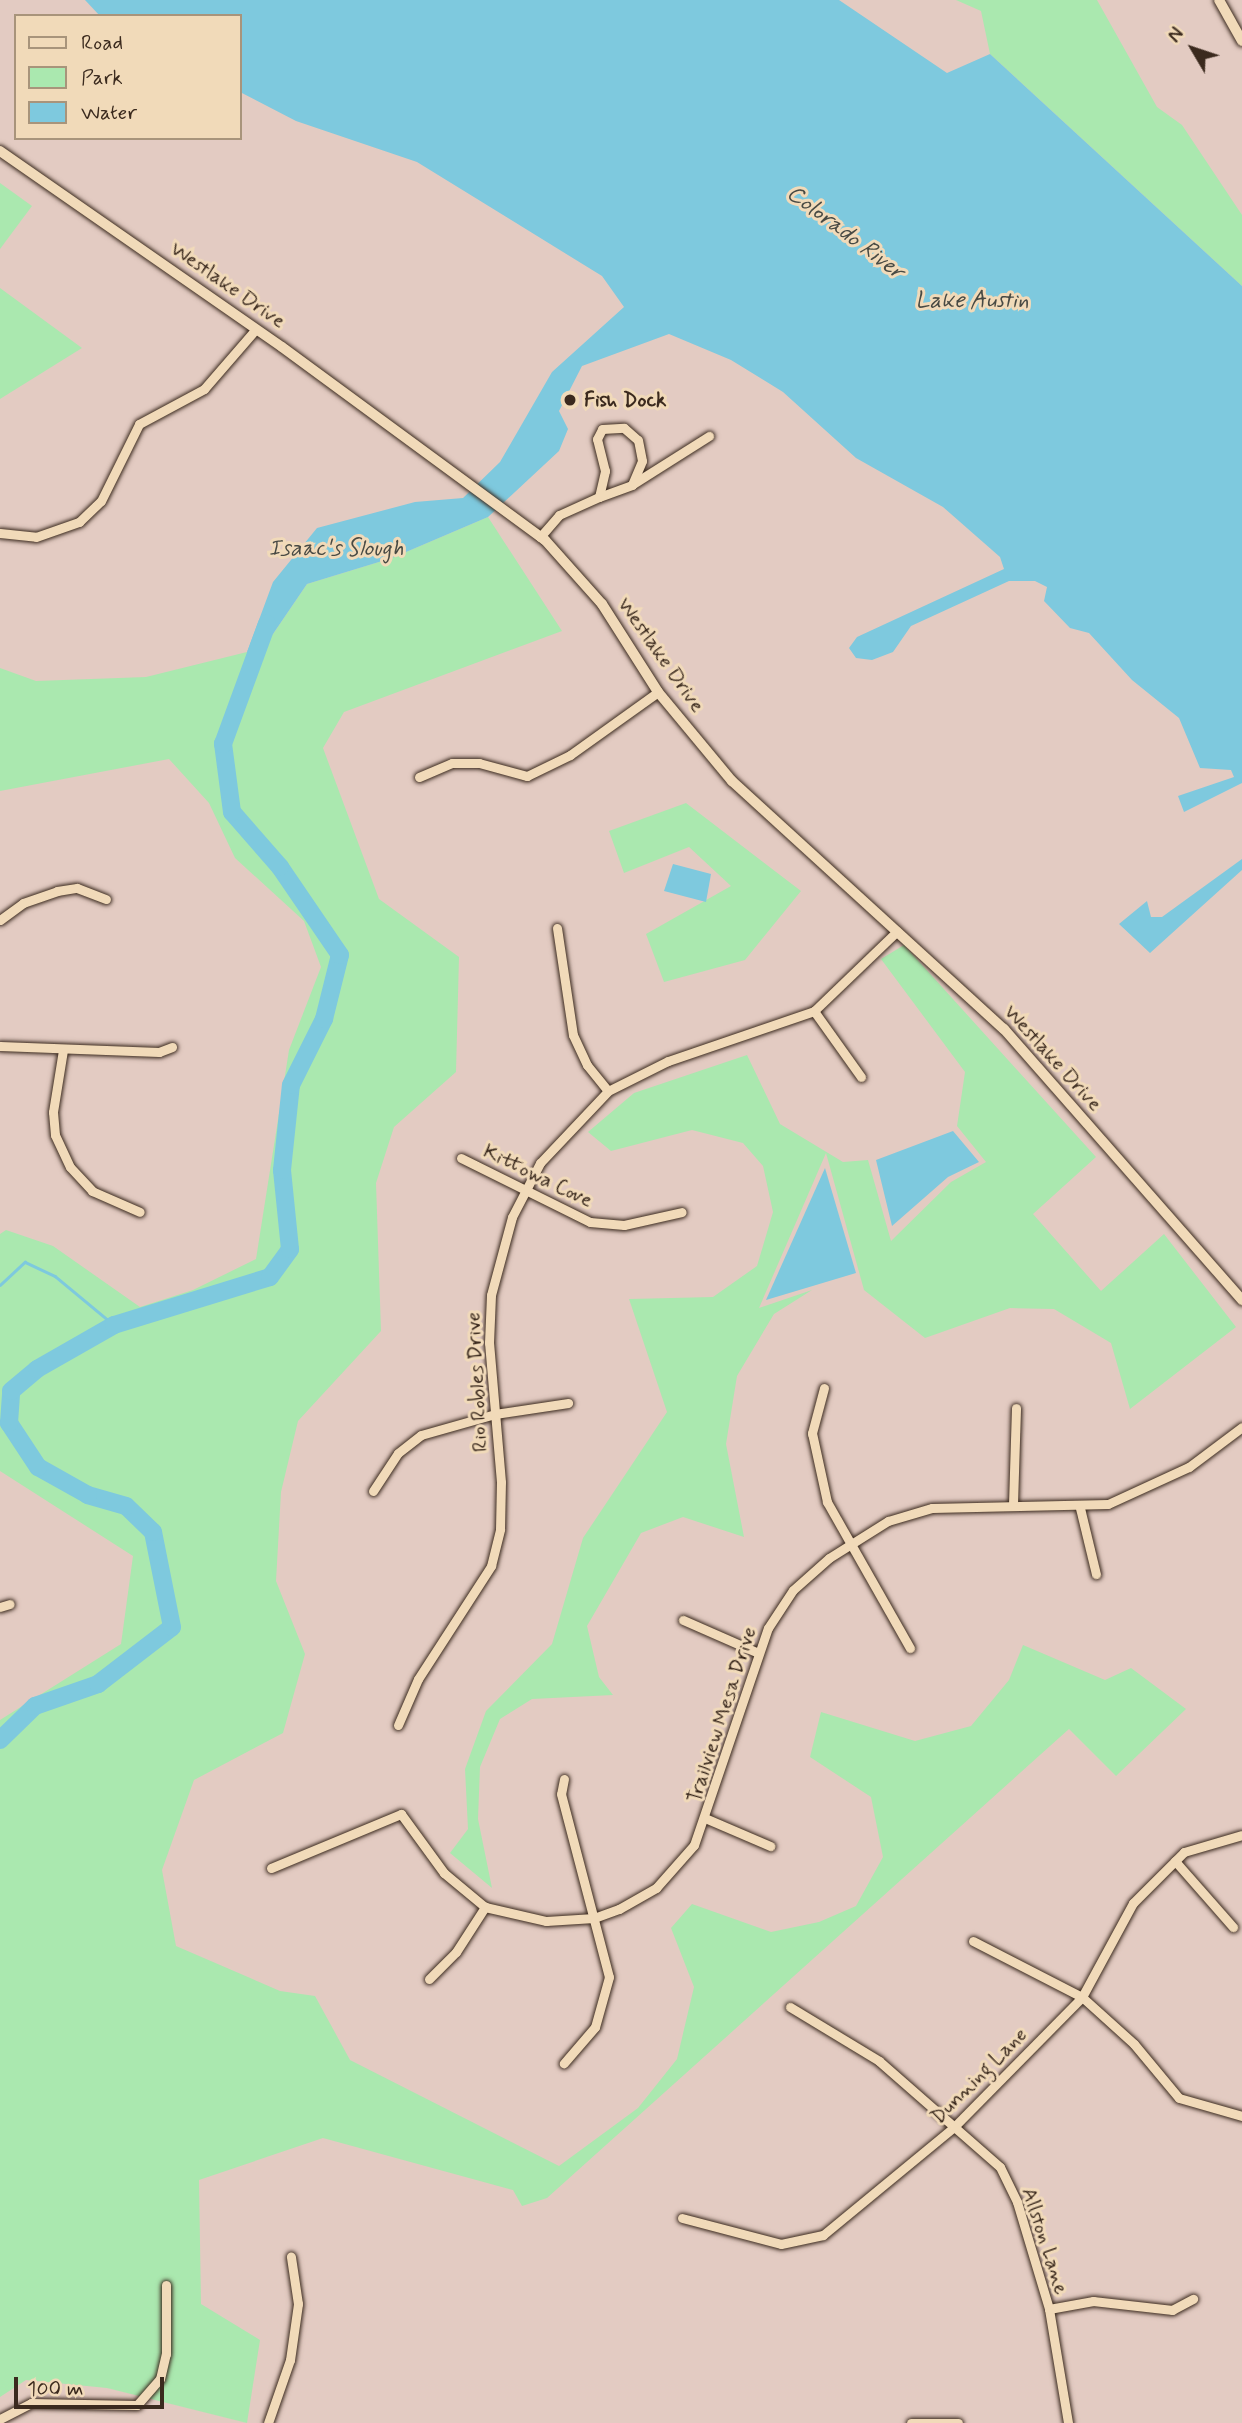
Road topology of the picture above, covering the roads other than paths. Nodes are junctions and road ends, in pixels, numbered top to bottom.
1 (1223, 1) edge
2 (1242, 41) edge
3 (0, 151) edge
4 (256, 329) junction
5 (709, 436) dead end
6 (632, 485) junction
7 (599, 497) junction
8 (0, 533) edge
9 (541, 537) junction
10 (658, 692) junction
11 (419, 777) dead end
12 (106, 899) dead end
13 (0, 920) edge
14 (556, 928) dead end
15 (897, 931) junction
16 (814, 1011) junction
17 (0, 1046) edge
18 (172, 1047) dead end
19 (63, 1050) junction
20 (861, 1077) dead end
21 (608, 1091) junction
22 (461, 1158) dead end
23 (524, 1191) junction
24 (140, 1212) dead end
25 (682, 1212) dead end
26 (1242, 1300) edge
27 (824, 1388) dead end
28 (568, 1403) dead end
29 (1016, 1408) dead end
30 (495, 1414) junction
31 (1242, 1427) edge
32 (373, 1491) dead end
33 (1013, 1504) junction
34 (1080, 1508) junction
35 (850, 1544) junction
36 (1096, 1574) dead end
37 (683, 1620) dead end
38 (910, 1648) dead end
39 (756, 1653) junction
40 (398, 1725) dead end
41 (564, 1779) dead end
42 (707, 1819) junction
43 (1242, 1835) edge
44 (770, 1846) dead end
45 (1175, 1861) junction
46 (271, 1868) dead end
47 (485, 1908) junction
48 (594, 1917) junction
49 (1233, 1927) dead end
50 (972, 1941) dead end
51 (429, 1979) dead end
52 (1082, 1997) junction
53 (790, 2007) dead end
54 (564, 2063) dead end
55 (1242, 2116) edge
56 (955, 2126) junction
57 (682, 2218) dead end
58 (291, 2258) dead end
59 (166, 2285) dead end
60 (1192, 2299) dead end
61 (1049, 2309) junction
62 (0, 2419) edge
63 (268, 2423) edge
64 (911, 2423) edge
65 (958, 2423) edge
66 (1068, 2423) edge

1 - 2 street
3 - 4 street, Westlake Drive
4 - 8 street
4 - 9 street, Westlake Drive
5 - 6 street
6 - 7 street
6 - 7 street
7 - 9 street
9 - 10 street, Westlake Drive
10 - 11 street
10 - 15 street, Westlake Drive
12 - 13 street
14 - 21 street
15 - 16 street, Rio Robles Drive
15 - 26 street, Westlake Drive
16 - 20 street
16 - 21 street, Rio Robles Drive
17 - 19 street
18 - 19 street
19 - 24 street
21 - 23 street, Rio Robles Drive
22 - 23 street, Kittowa Cove
23 - 25 street, Kittowa Cove
23 - 30 street, Rio Robles Drive
27 - 35 street
28 - 30 street
29 - 33 street
30 - 32 street
30 - 40 street, Rio Robles Drive
31 - 34 street, Trailview Mesa Drive
33 - 34 street, Trailview Mesa Drive
33 - 35 street, Trailview Mesa Drive
34 - 36 street
35 - 38 street
35 - 39 street, Trailview Mesa Drive
37 - 39 street
39 - 42 street, Trailview Mesa Drive
41 - 48 street
42 - 44 street
42 - 48 street, Trailview Mesa Drive
43 - 45 street, Dunning Lane
45 - 49 street
45 - 52 street, Dunning Lane
46 - 47 street, Trailview Mesa Drive
47 - 48 street, Trailview Mesa Drive
47 - 51 street
48 - 54 street
50 - 52 street
52 - 55 street
52 - 56 street, Dunning Lane
53 - 56 street, Allston Lane
56 - 57 street, Dunning Lane
56 - 61 street, Allston Lane
58 - 63 street
59 - 62 street
60 - 61 street
61 - 66 street, Allston Lane
64 - 65 street

